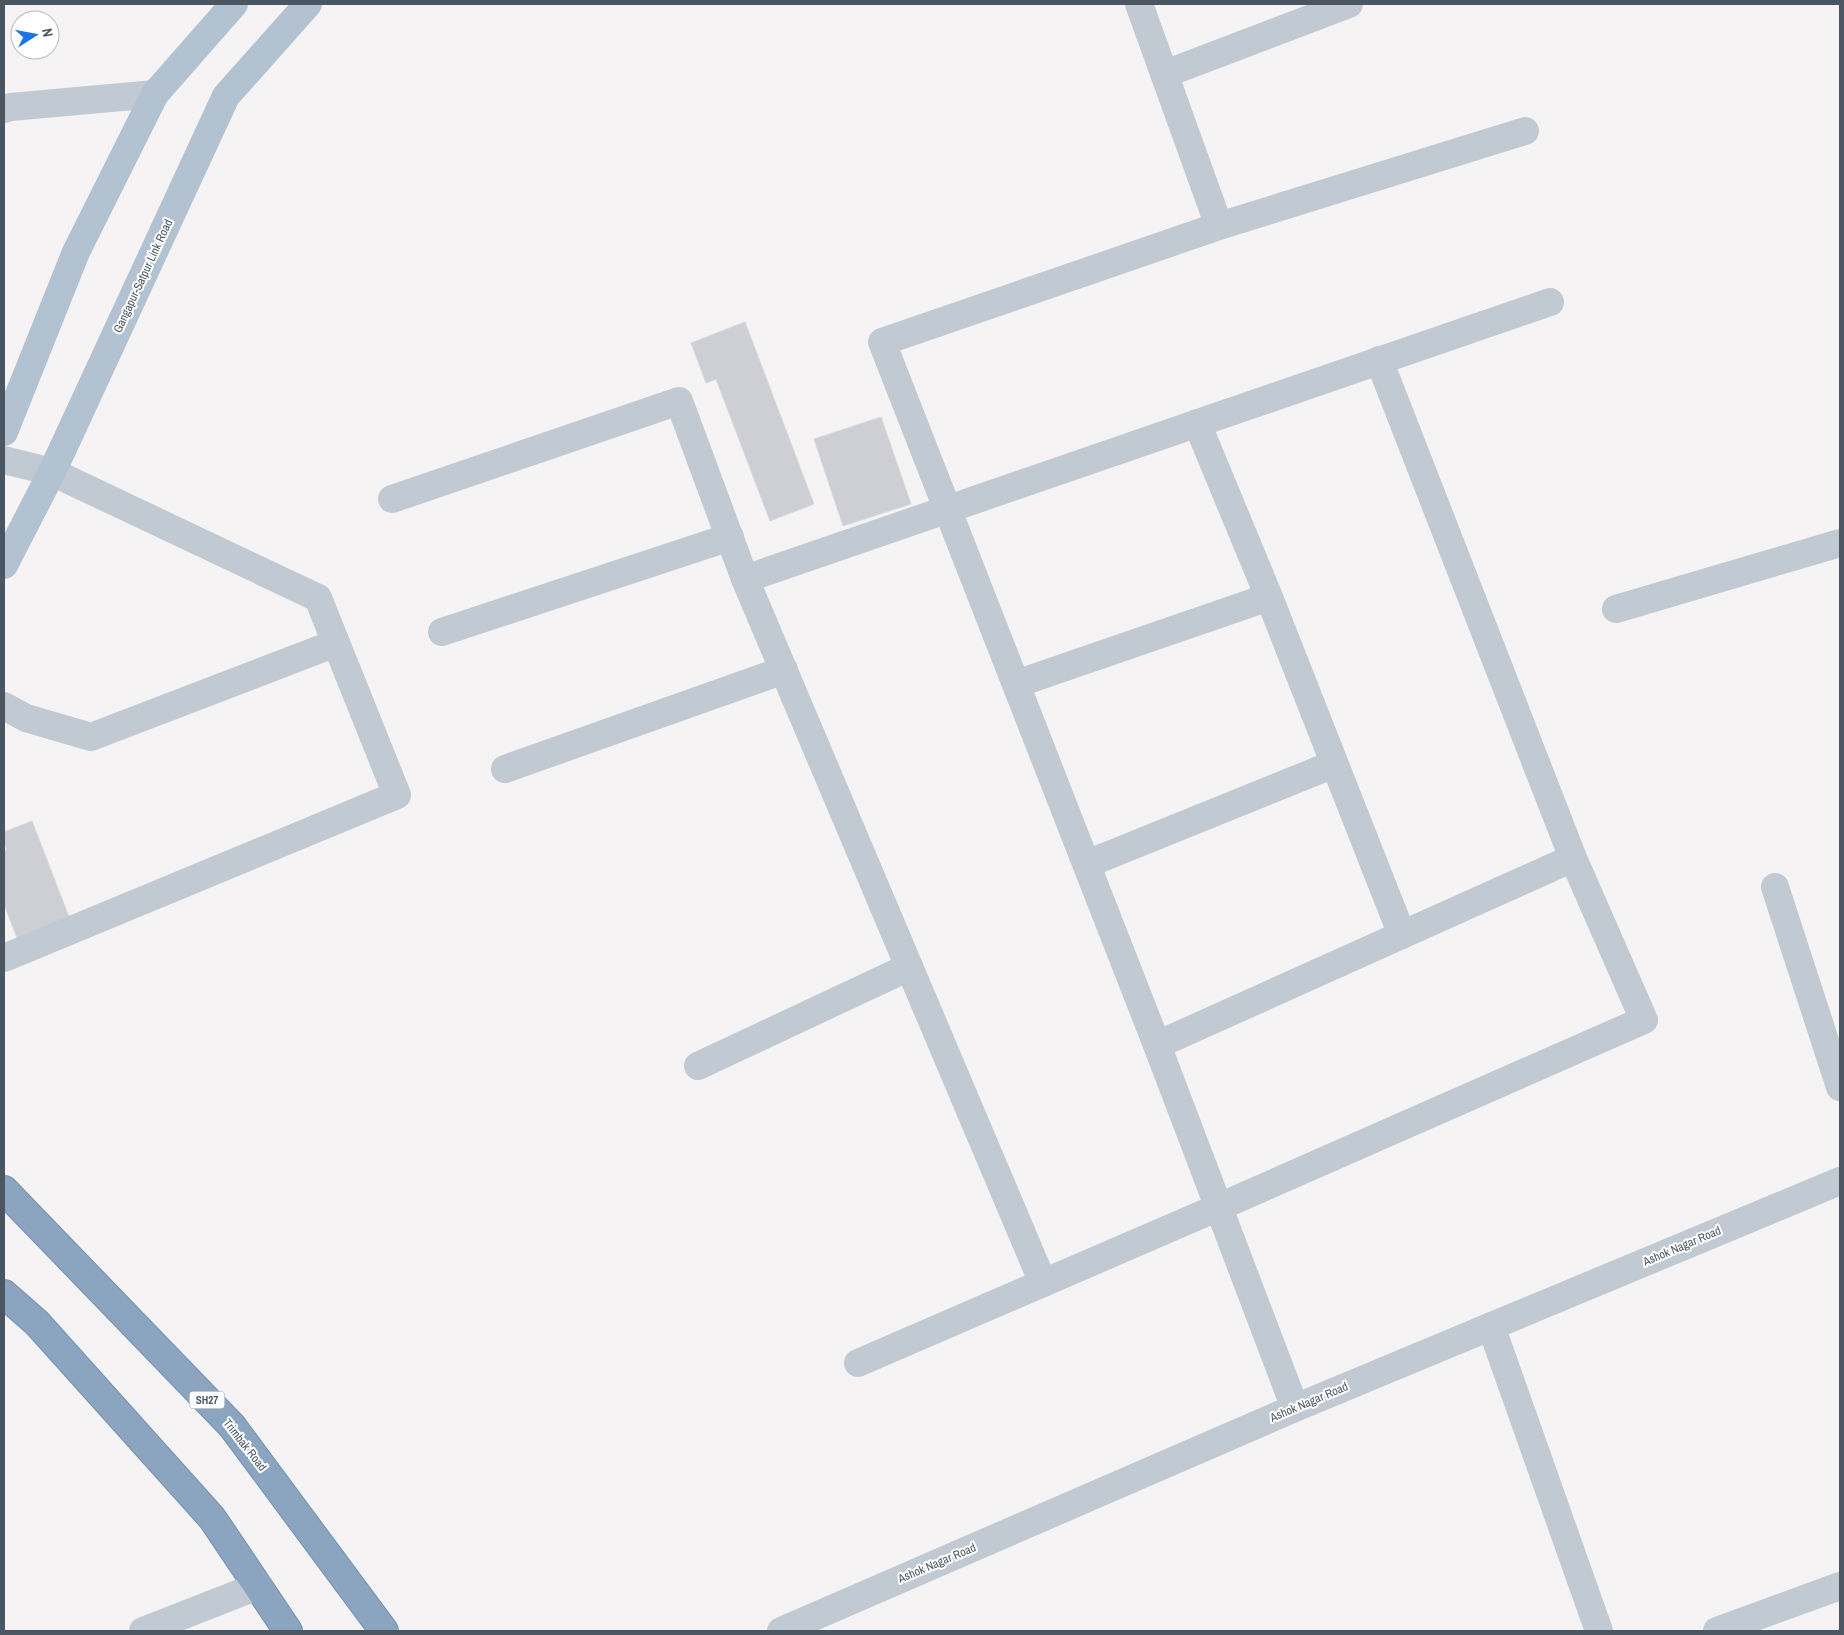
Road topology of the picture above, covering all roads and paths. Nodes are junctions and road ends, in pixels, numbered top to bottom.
1 (234, 4) edge
2 (308, 4) edge
3 (1139, 4) edge
4 (1349, 4) edge
5 (1165, 74) junction
6 (154, 94) junction
7 (4, 109) edge
8 (1525, 131) dead end
9 (1219, 226) junction
10 (1550, 302) dead end
11 (1379, 360) junction
12 (1197, 423) junction
13 (4, 432) edge
14 (4, 460) edge
15 (52, 472) junction
16 (392, 499) dead end
17 (946, 509) junction
18 (730, 537) junction
19 (1840, 543) edge
20 (4, 565) edge
21 (745, 578) junction
22 (1268, 597) junction
23 (1616, 609) dead end
24 (442, 632) dead end
25 (336, 643) junction
26 (784, 670) junction
27 (1016, 684) junction
28 (4, 706) edge
29 (1334, 764) junction
30 (506, 769) dead end
31 (1574, 858) junction
32 (1087, 864) junction
33 (1775, 887) dead end
34 (1402, 935) junction
35 (4, 958) edge
36 (909, 967) junction
37 (1157, 1044) junction
38 (698, 1066) dead end
39 (1840, 1087) edge
40 (1840, 1181) edge
41 (4, 1190) edge
42 (1219, 1208) junction
43 (1043, 1283) junction
44 (4, 1294) edge
45 (1491, 1326) junction
46 (858, 1363) dead end
47 (1295, 1408) junction
48 (258, 1586) junction
49 (1840, 1586) edge
50 (143, 1631) edge
51 (288, 1631) edge
52 (384, 1631) edge
53 (781, 1631) edge
54 (1599, 1631) edge
55 (1717, 1631) edge

1 - 6 main road
2 - 15 main road, Gangapur-Satpur Link Road
3 - 5 street
4 - 5 street
5 - 9 street
6 - 7 street
6 - 13 main road
8 - 9 street
9 - 17 street
10 - 11 street
11 - 12 street
11 - 31 street
12 - 17 street
12 - 22 street
14 - 15 street
15 - 20 main road, Gangapur-Satpur Link Road
15 - 25 street
16 - 18 street
17 - 21 street
17 - 27 street
18 - 21 street
18 - 24 street
19 - 23 street
21 - 26 street
22 - 27 street
22 - 29 street
25 - 28 street
25 - 35 street
26 - 30 street
26 - 36 street
27 - 32 street
29 - 32 street
29 - 34 street
31 - 34 street
31 - 42 street
32 - 37 street
33 - 39 street
34 - 37 street
36 - 38 street
36 - 43 street
37 - 42 street
40 - 45 street, Ashok Nagar Road
41 - 52 highway, Trimbak Road / SH27
42 - 43 street
42 - 47 street
43 - 46 street
44 - 48 highway
45 - 47 street, Ashok Nagar Road
45 - 54 street
47 - 53 street, Ashok Nagar Road
48 - 50 street
48 - 51 highway
49 - 55 street

